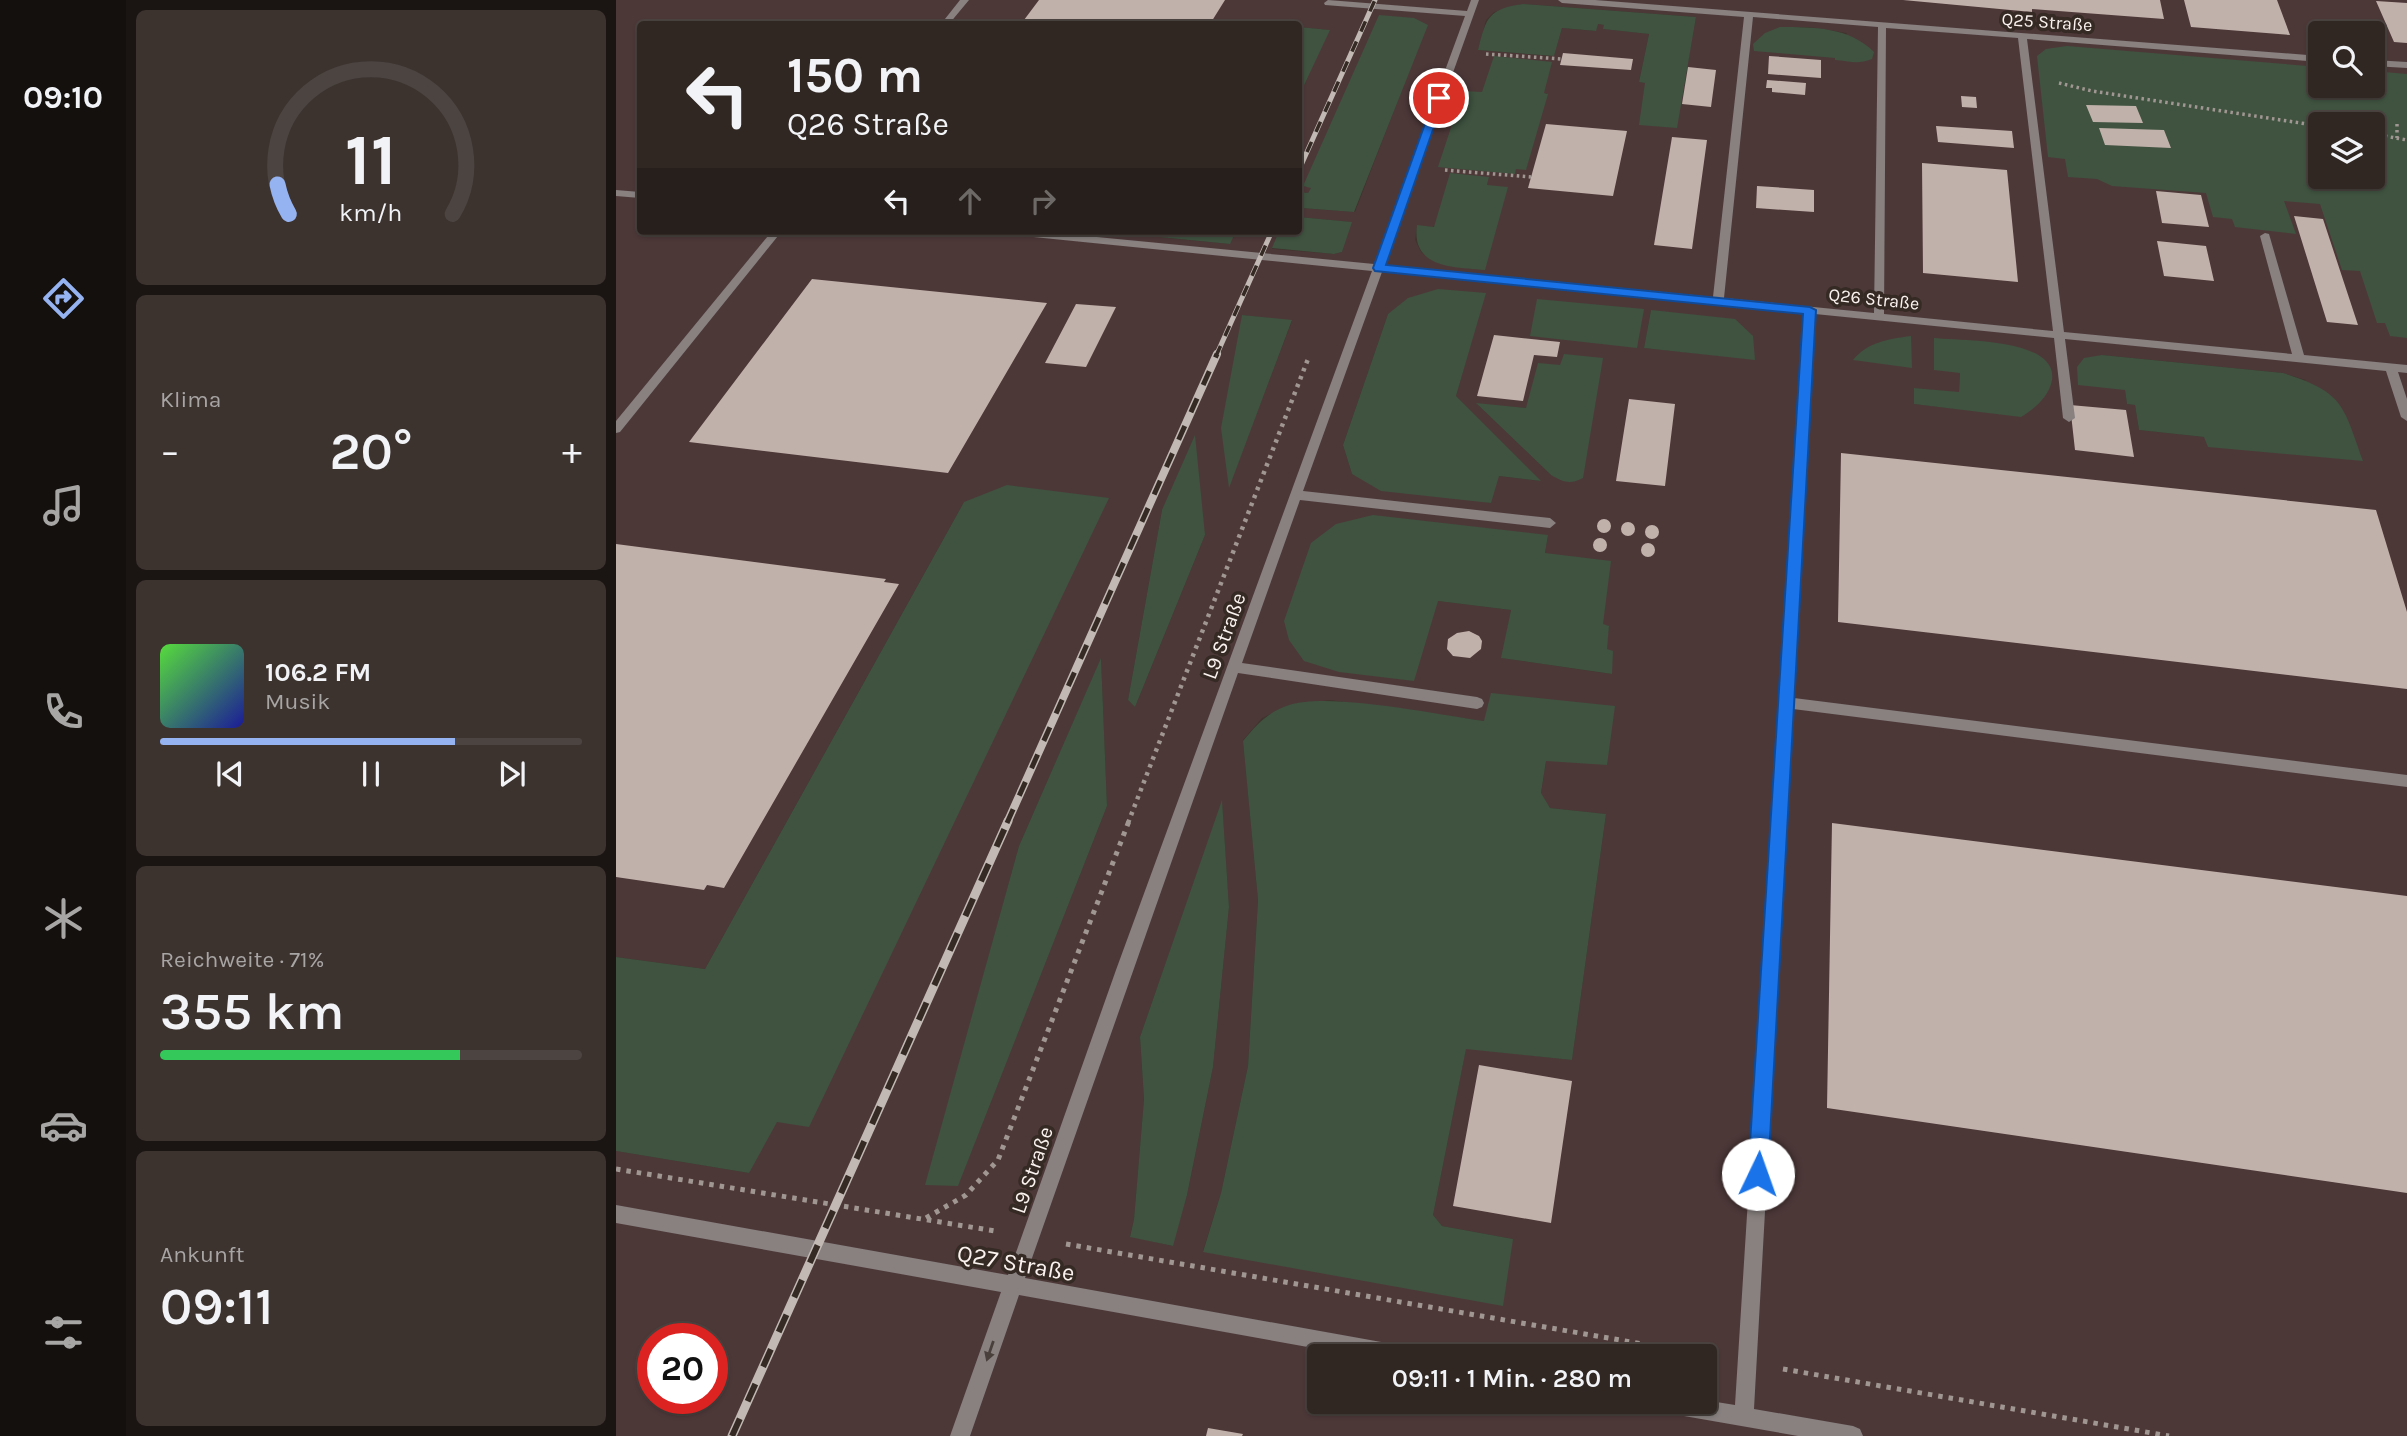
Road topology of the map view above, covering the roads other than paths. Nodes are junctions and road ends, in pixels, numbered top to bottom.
1 (965, 0) edge
2 (1475, 0) edge
3 (1562, 0) edge
4 (1348, 2) edge
5 (1328, 3) dead end
6 (1469, 14) junction
7 (1749, 14) junction
8 (948, 21) edge
9 (1882, 25) junction
10 (2022, 36) junction
11 (2308, 58) edge
12 (2385, 64) edge
13 (2407, 65) edge
14 (616, 192) edge
15 (637, 195) edge
16 (774, 235) edge
17 (1044, 235) edge
18 (2265, 236) dead end
19 (1379, 268) junction
20 (1718, 302) junction
21 (1810, 310) junction
22 (1879, 317) junction
23 (2058, 335) junction
24 (2299, 359) junction
25 (2391, 368) junction
26 (2407, 369) edge
27 (2407, 417) edge
28 (2069, 418) dead end
29 (616, 429) edge
30 (1298, 495) junction
31 (1550, 523) dead end
32 (1234, 667) junction
33 (1477, 703) dead end
34 (1786, 703) junction
35 (2407, 781) edge
36 (616, 1214) edge
37 (1012, 1287) junction
38 (1340, 1344) edge
39 (1717, 1412) edge
40 (1744, 1417) junction
41 (960, 1436) edge
42 (1853, 1436) edge

1 - 8 lane
2 - 6 lane, L9 Straße
3 - 7 lane, Q25 Straße
4 - 5 lane
4 - 6 lane
6 - 19 lane, L9 Straße
7 - 9 lane, Q25 Straße
7 - 20 lane
9 - 10 lane, Q25 Straße
9 - 22 lane
10 - 11 lane, Q25 Straße
10 - 23 lane
12 - 13 lane
14 - 15 lane
16 - 29 lane
17 - 19 lane, Q26 Straße
18 - 24 lane
19 - 20 lane, Q26 Straße
19 - 30 lane, L9 Straße
20 - 21 lane, Q26 Straße
21 - 22 lane, Q26 Straße
21 - 34 lane
22 - 23 lane, Q26 Straße
23 - 24 lane, Q26 Straße
23 - 28 lane
24 - 25 lane, Q26 Straße
25 - 26 lane, Q26 Straße
25 - 27 lane
30 - 31 lane
30 - 32 lane, L9 Straße
32 - 33 lane
32 - 37 lane, L9 Straße
34 - 35 lane
34 - 40 lane
36 - 37 lane, Q27 Straße
37 - 38 lane, Q27 Straße
37 -> 41 lane, L9 Straße
39 - 40 lane
40 - 42 lane

